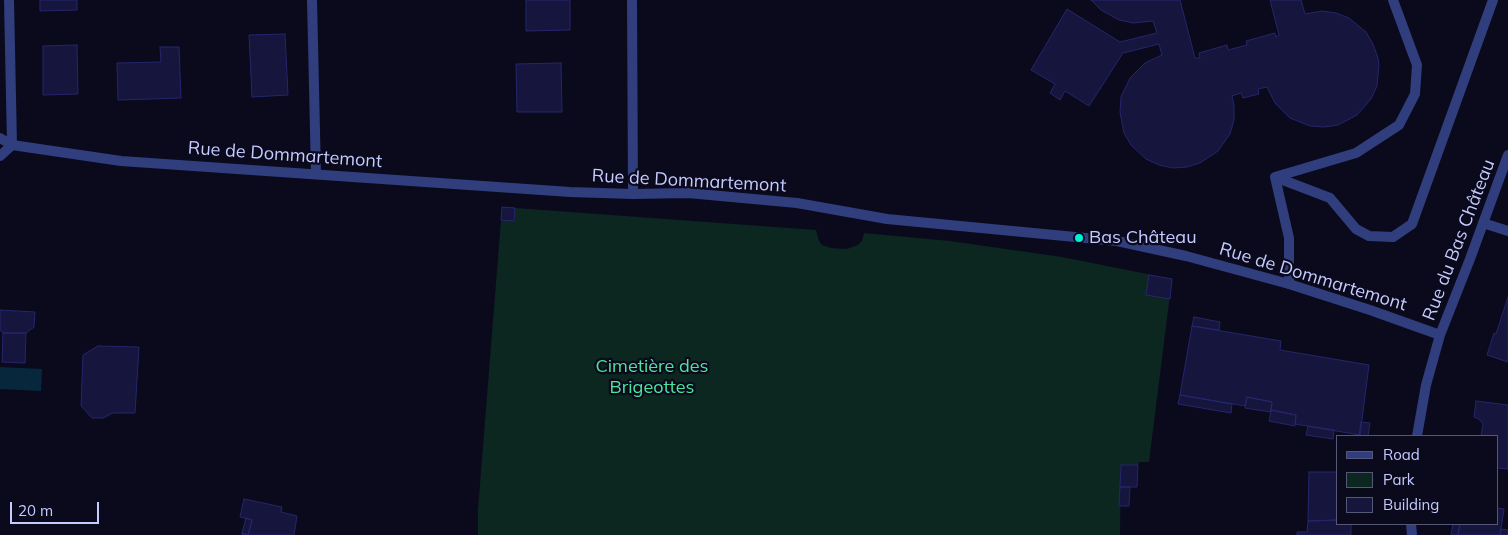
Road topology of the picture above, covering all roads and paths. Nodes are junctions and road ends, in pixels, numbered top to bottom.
1 (9, 0) edge
2 (312, 0) edge
3 (632, 0) edge
4 (1393, 0) edge
5 (1492, 0) edge
6 (0, 138) edge
7 (12, 145) junction
8 (1508, 155) edge
9 (0, 156) edge
10 (316, 174) junction
11 (1275, 177) junction
12 (633, 194) junction
13 (1484, 223) junction
14 (1508, 231) edge
15 (1289, 284) junction
16 (1440, 335) junction
17 (1417, 435) edge

1 - 7 street
2 - 10 street
3 - 12 street
4 - 11 street
5 - 11 street
6 - 7 street
7 - 9 street
7 - 10 street, Rue de Dommartemont
8 - 13 street, Rue du Bas Château
10 - 12 street, Rue de Dommartemont
11 - 15 street
12 - 15 street, Rue de Dommartemont
13 - 14 street
13 - 16 street, Rue du Bas Château
15 - 16 street, Rue de Dommartemont
16 - 17 street, Rue du Bas Château

